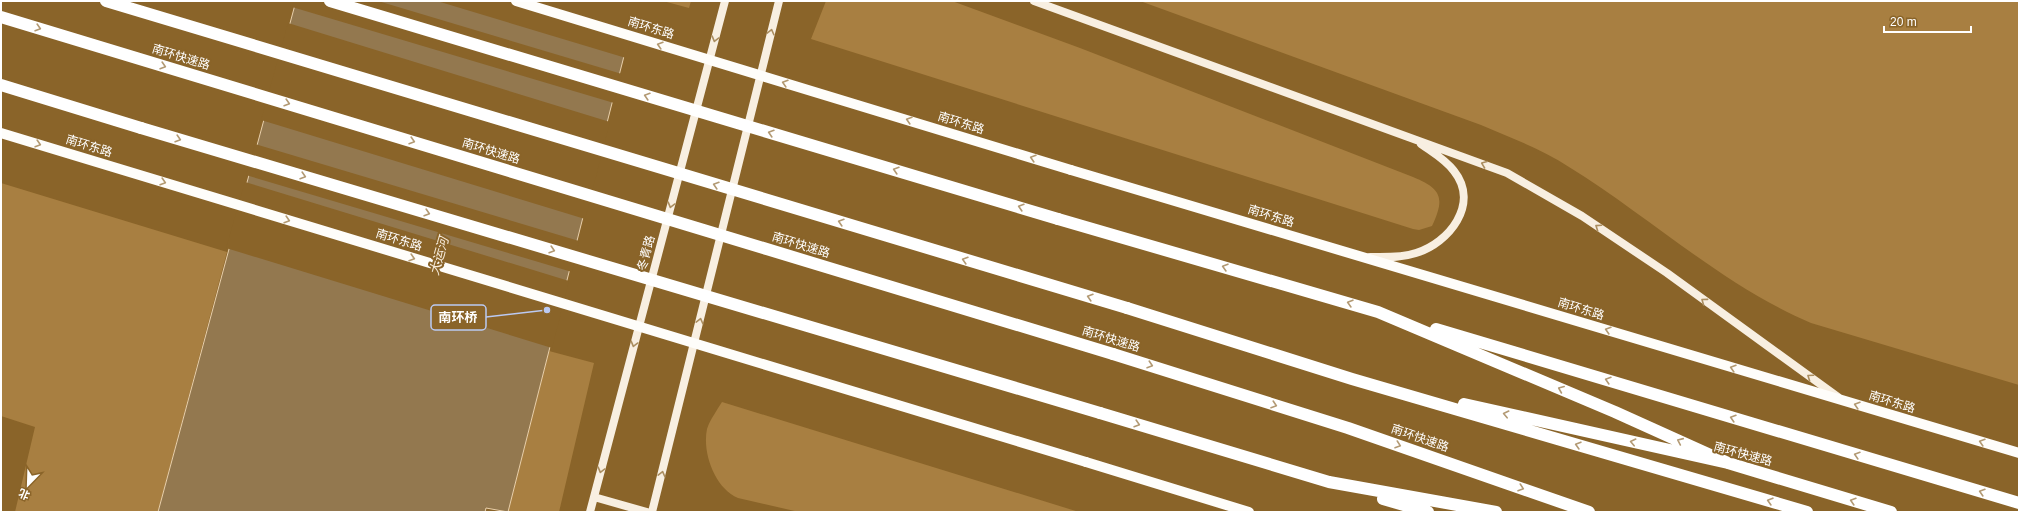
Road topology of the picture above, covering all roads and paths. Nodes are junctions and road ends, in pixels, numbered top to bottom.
1 (106, 1) edge
2 (330, 1) edge
3 (516, 1) edge
4 (725, 1) edge
5 (779, 1) edge
6 (1034, 1) edge
7 (1, 17) edge
8 (1, 85) edge
9 (1, 133) edge
10 (1406, 135) junction
11 (1362, 256) junction
12 (1378, 312) junction
13 (1352, 379) junction
14 (1842, 400) junction
15 (2019, 453) edge
16 (1728, 463) junction
17 (1329, 482) junction
18 (594, 497) junction
19 (2019, 503) edge
20 (590, 512) edge
21 (647, 512) edge
22 (652, 512) edge
23 (1249, 512) edge
24 (1428, 512) edge
25 (1496, 512) edge
26 (1589, 512) edge
27 (1807, 512) edge
28 (1891, 512) edge

13 -> 1 highway, 南环快速路, bridge
12 -> 2 highway, bridge
11 -> 3 main road, 南环东路, bridge
4 -> 18 main road, 冬青路
22 -> 5 main road
6 - 10 main road
7 -> 26 highway, 南环快速路, bridge
8 -> 17 highway, bridge
9 -> 23 main road, 南环东路, bridge
10 - 11 main road
14 -> 10 main road
14 -> 11 main road, 南环东路
16 -> 12 highway
19 -> 12 highway
16 -> 13 highway, 南环快速路
27 -> 13 highway, 南环快速路
15 -> 14 main road, 南环东路
28 -> 16 highway, 南环快速路
17 - 24 highway
17 - 25 highway
18 - 20 main road, 冬青路
18 - 21 main road

